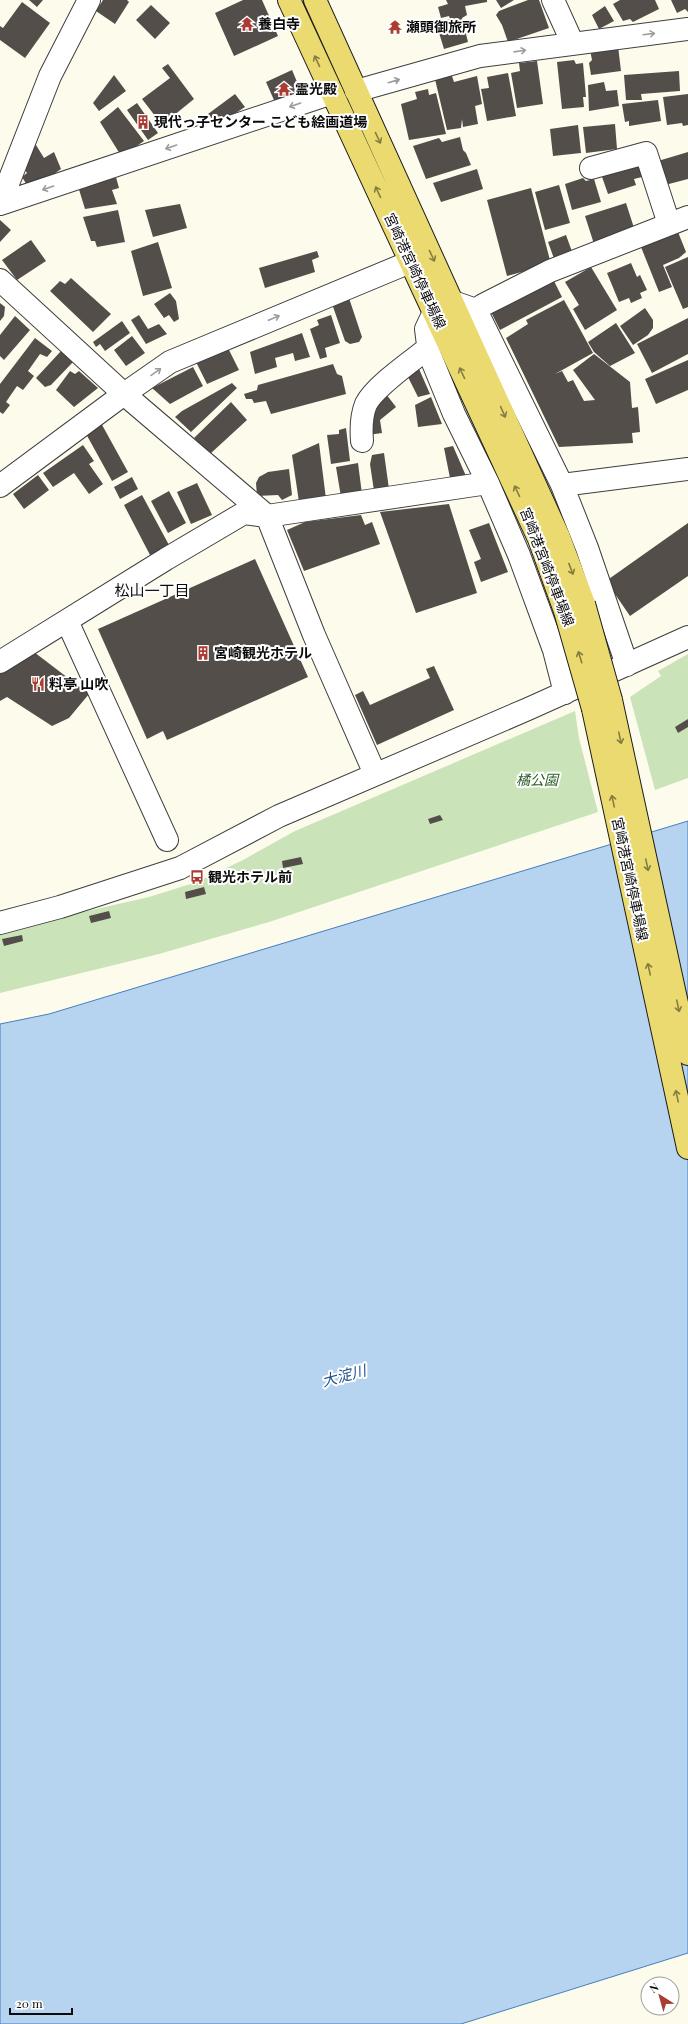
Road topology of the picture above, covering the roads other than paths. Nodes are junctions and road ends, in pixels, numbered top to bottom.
1 (89, 0) edge
2 (289, 0) edge
3 (315, 0) edge
4 (553, 0) edge
5 (688, 29) edge
6 (573, 44) junction
7 (356, 91) junction
8 (332, 93) junction
9 (591, 168) dead end
10 (0, 204) edge
11 (679, 221) edge
12 (410, 262) junction
13 (0, 280) edge
14 (453, 302) junction
15 (476, 310) junction
16 (434, 312) junction
17 (428, 348) junction
18 (124, 394) junction
19 (362, 440) dead end
20 (688, 469) edge
21 (488, 484) junction
22 (562, 485) junction
23 (0, 486) edge
24 (267, 516) junction
25 (549, 537) junction
26 (67, 621) junction
27 (688, 637) edge
28 (0, 662) edge
29 (627, 665) junction
30 (565, 693) junction
31 (375, 774) junction
32 (167, 840) dead end
33 (0, 923) edge
34 (688, 1054) edge
35 (688, 1148) edge

1 - 10 street
8 -> 2 main road, 宮崎港宮崎停車場線
3 - 7 main road, 宮崎港宮崎停車場線
4 - 6 street
6 -> 5 street
7 -> 6 street
7 -> 14 main road, 宮崎港宮崎停車場線
8 -> 10 street
12 -> 8 main road, 宮崎港宮崎停車場線
9 - 11 street
11 - 15 street
12 - 16 main road, 宮崎港宮崎停車場線
18 -> 12 street
13 - 18 street
14 - 15 street
14 -> 25 main road, 宮崎港宮崎停車場線
15 - 22 street
16 - 17 street
25 -> 16 main road, 宮崎港宮崎停車場線
17 - 19 street
17 - 21 street
18 - 23 street
18 - 24 street
20 - 22 street
21 - 24 street
21 - 30 street
22 - 29 street
24 - 26 street
24 - 31 street
25 -> 34 main road, 宮崎港宮崎停車場線, bridge
35 -> 25 main road, 宮崎港宮崎停車場線, bridge
26 - 28 street
26 - 32 street
27 - 29 street
29 - 30 street
30 - 31 street
31 - 33 street

